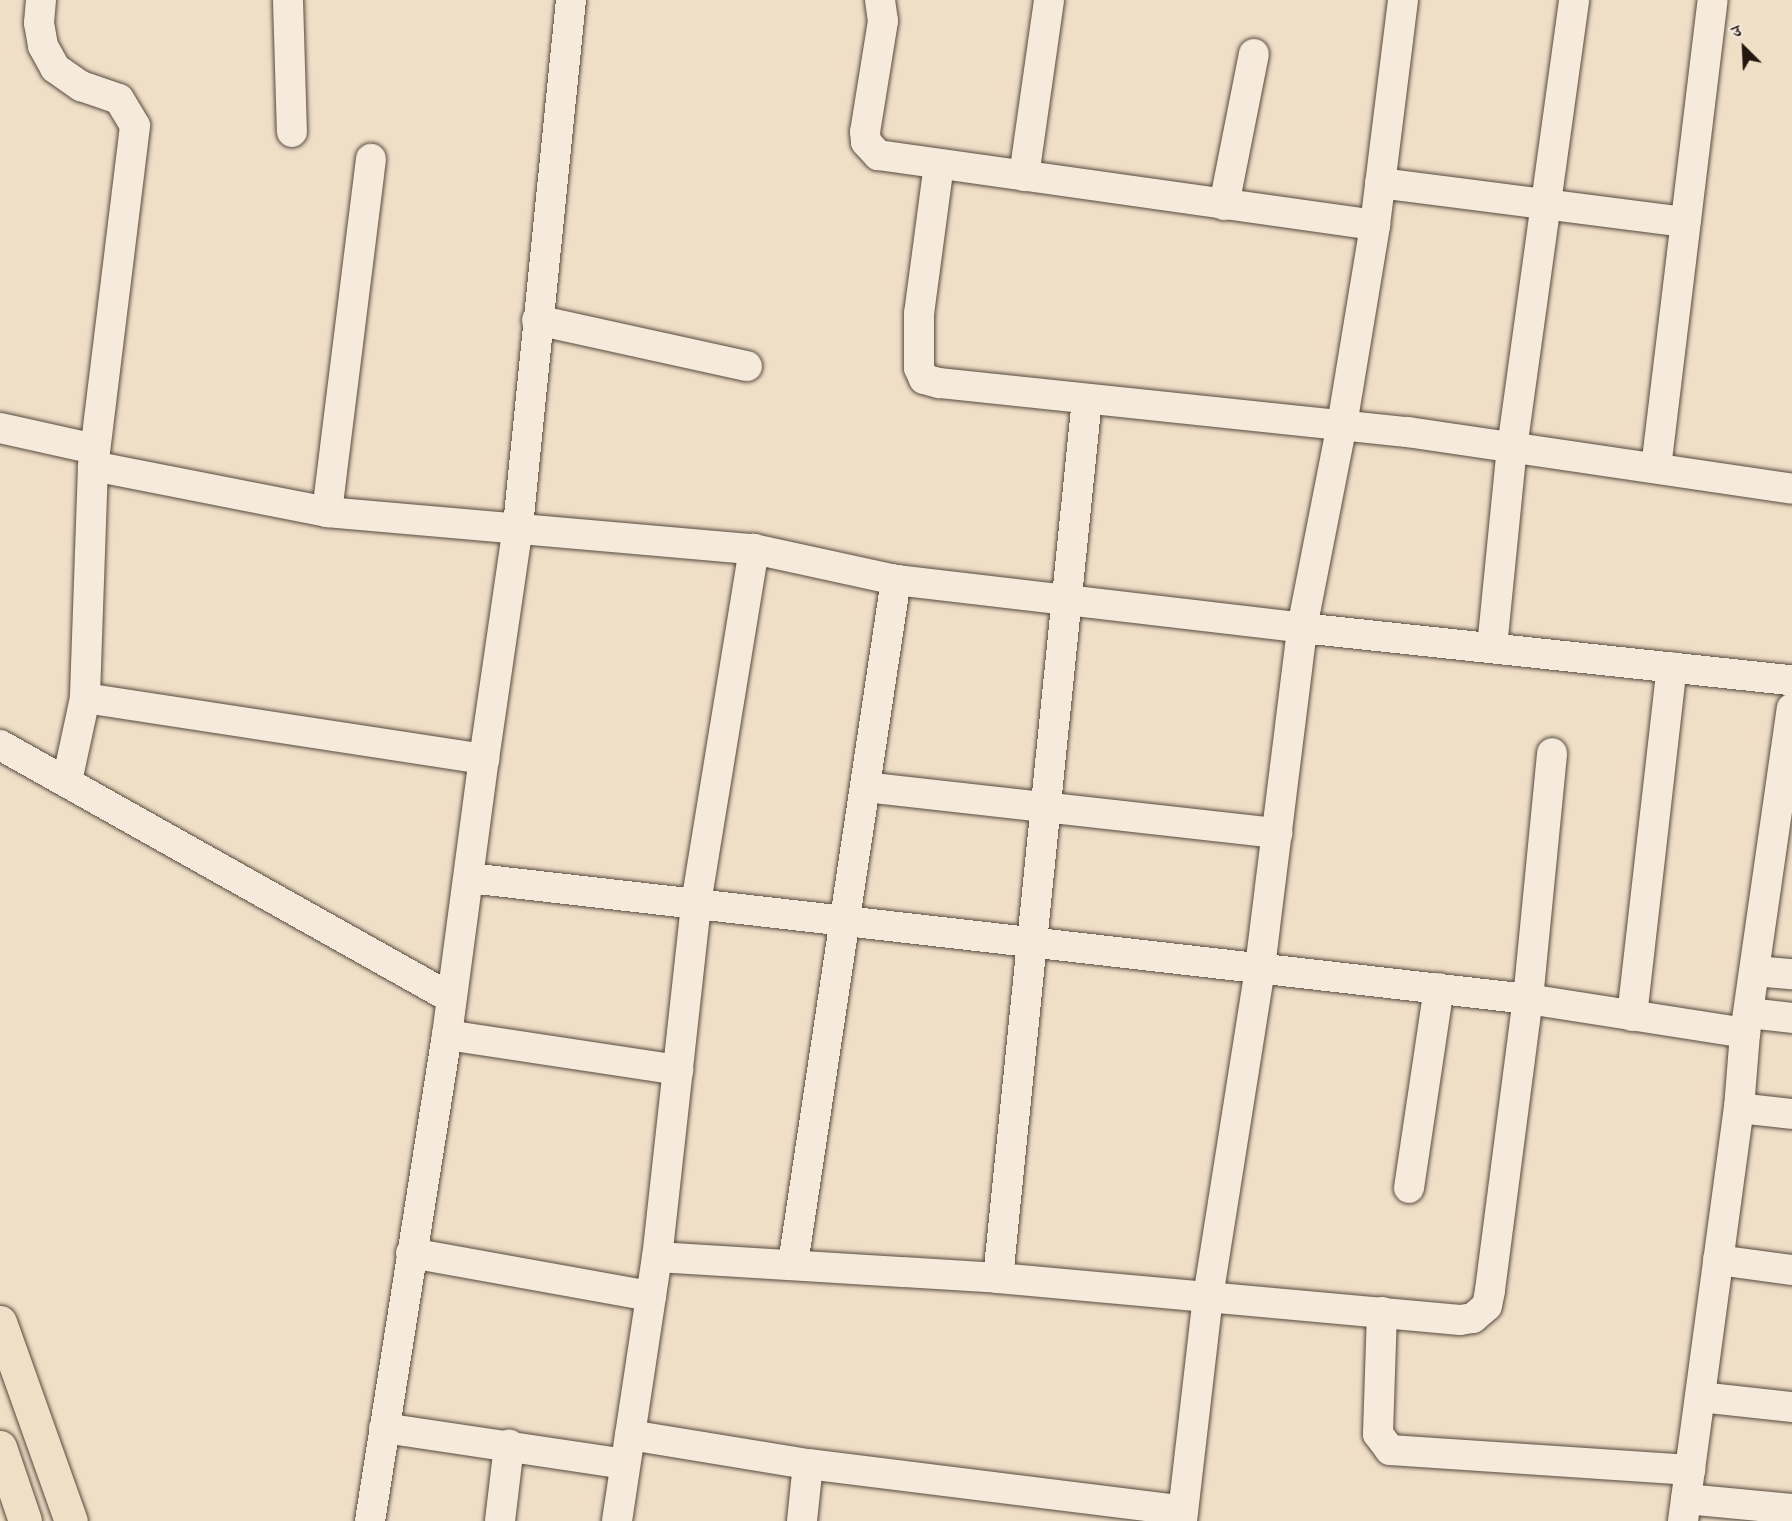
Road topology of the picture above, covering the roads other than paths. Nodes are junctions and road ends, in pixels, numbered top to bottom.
1 (41, 0) edge
2 (288, 0) edge
3 (571, 0) edge
4 (880, 0) edge
5 (1049, 0) edge
6 (1403, 0) edge
7 (1574, 0) edge
8 (1713, 0) edge
9 (1254, 54) dead end
10 (292, 132) dead end
11 (371, 159) dead end
12 (939, 164) junction
13 (1023, 176) junction
14 (1380, 183) junction
15 (1224, 205) junction
16 (1546, 207) junction
17 (1686, 222) junction
18 (1375, 225) junction
19 (537, 320) junction
20 (747, 366) dead end
21 (1087, 399) junction
22 (1342, 424) junction
23 (0, 428) edge
24 (1512, 448) junction
25 (94, 458) junction
26 (1656, 468) junction
27 (1792, 489) edge
28 (327, 512) junction
29 (518, 526) junction
30 (754, 549) junction
31 (896, 580) junction
32 (1067, 600) junction
33 (1302, 628) junction
34 (1492, 647) junction
35 (1672, 667) junction
36 (1792, 680) edge
37 (85, 698) junction
38 (1792, 708) edge
39 (0, 745) edge
40 (1552, 753) dead end
41 (484, 759) junction
42 (67, 780) junction
43 (865, 787) junction
44 (1046, 806) junction
45 (1277, 833) junction
46 (1783, 840) edge
47 (469, 878) junction
48 (696, 905) junction
49 (844, 922) junction
50 (1032, 945) junction
51 (1260, 967) junction
52 (1755, 971) junction
53 (1792, 974) edge
54 (1439, 988) junction
55 (451, 998) junction
56 (1528, 999) junction
57 (1632, 1016) junction
58 (1792, 1018) edge
59 (1747, 1023) junction
60 (447, 1035) junction
61 (678, 1070) junction
62 (1739, 1108) junction
63 (1792, 1114) edge
64 (1409, 1188) dead end
65 (411, 1253) junction
66 (657, 1257) junction
67 (1719, 1260) junction
68 (793, 1264) junction
69 (1792, 1270) edge
70 (998, 1278) junction
71 (651, 1296) junction
72 (1208, 1297) junction
73 (1382, 1312) junction
74 (0, 1322) edge
75 (1700, 1397) junction
76 (1792, 1407) edge
77 (384, 1428) junction
78 (630, 1436) junction
79 (509, 1445) junction
80 (0, 1447) edge
81 (624, 1464) junction
82 (808, 1464) junction
83 (1686, 1496) edge
84 (1792, 1509) edge
85 (1183, 1516) edge
86 (25, 1521) edge
87 (71, 1521) edge
88 (370, 1521) edge
89 (500, 1521) edge
90 (616, 1521) edge
91 (802, 1521) edge

1 - 25 street
2 - 10 street
3 - 19 street
4 - 12 street
5 - 13 street
6 - 14 street
7 - 16 street
8 - 17 street
9 - 15 street
11 - 28 street
12 - 13 street
12 - 21 street
13 - 15 street
14 - 16 street
14 - 18 street
15 - 18 street
16 - 17 street
16 - 24 street
17 - 26 street
18 - 22 street
19 - 20 street
19 - 29 street
21 - 22 street
21 - 32 street
22 - 24 street
22 - 33 street
23 - 25 street
24 - 26 street
24 - 34 street
25 - 28 street
25 - 37 street
26 - 27 street
28 - 29 street
29 - 30 street
29 - 41 street
30 - 31 street
30 - 48 street
31 - 32 street
31 - 43 street
32 - 33 street
32 - 44 street
33 - 34 street
33 - 45 street
34 - 35 street
35 - 36 street
35 - 57 street
37 - 41 street
37 - 42 street
38 - 46 street
39 - 42 street
40 - 56 street
41 - 47 street
42 - 55 street
43 - 44 street
43 - 49 street
44 - 45 street
44 - 50 street
45 - 51 street
46 - 52 street
47 - 48 street
47 - 55 street
48 - 49 street
48 - 61 street
49 - 50 street
49 - 68 street
50 - 51 street
50 - 70 street
51 - 54 street
51 - 72 street
52 - 53 street
52 - 59 street
54 - 56 street
54 - 64 street
55 - 60 street
56 - 57 street
56 - 73 street
57 - 59 street
58 - 59 street
59 - 62 street
60 - 61 street
60 - 65 street
61 - 66 street
62 - 63 street
62 - 67 street
65 - 71 street
65 - 77 street
66 - 68 street
66 - 71 street
67 - 69 street
67 - 75 street
68 - 70 street
70 - 72 street
71 - 78 street
72 - 73 street
72 - 85 street
73 - 83 street
74 - 87 main road
75 - 76 street
75 - 83 street
77 - 79 street
77 - 88 street
78 - 81 street
78 - 82 street
79 - 81 street
79 - 89 street
80 - 86 main road
81 - 90 street
82 - 85 street
82 - 91 street
83 - 84 street

